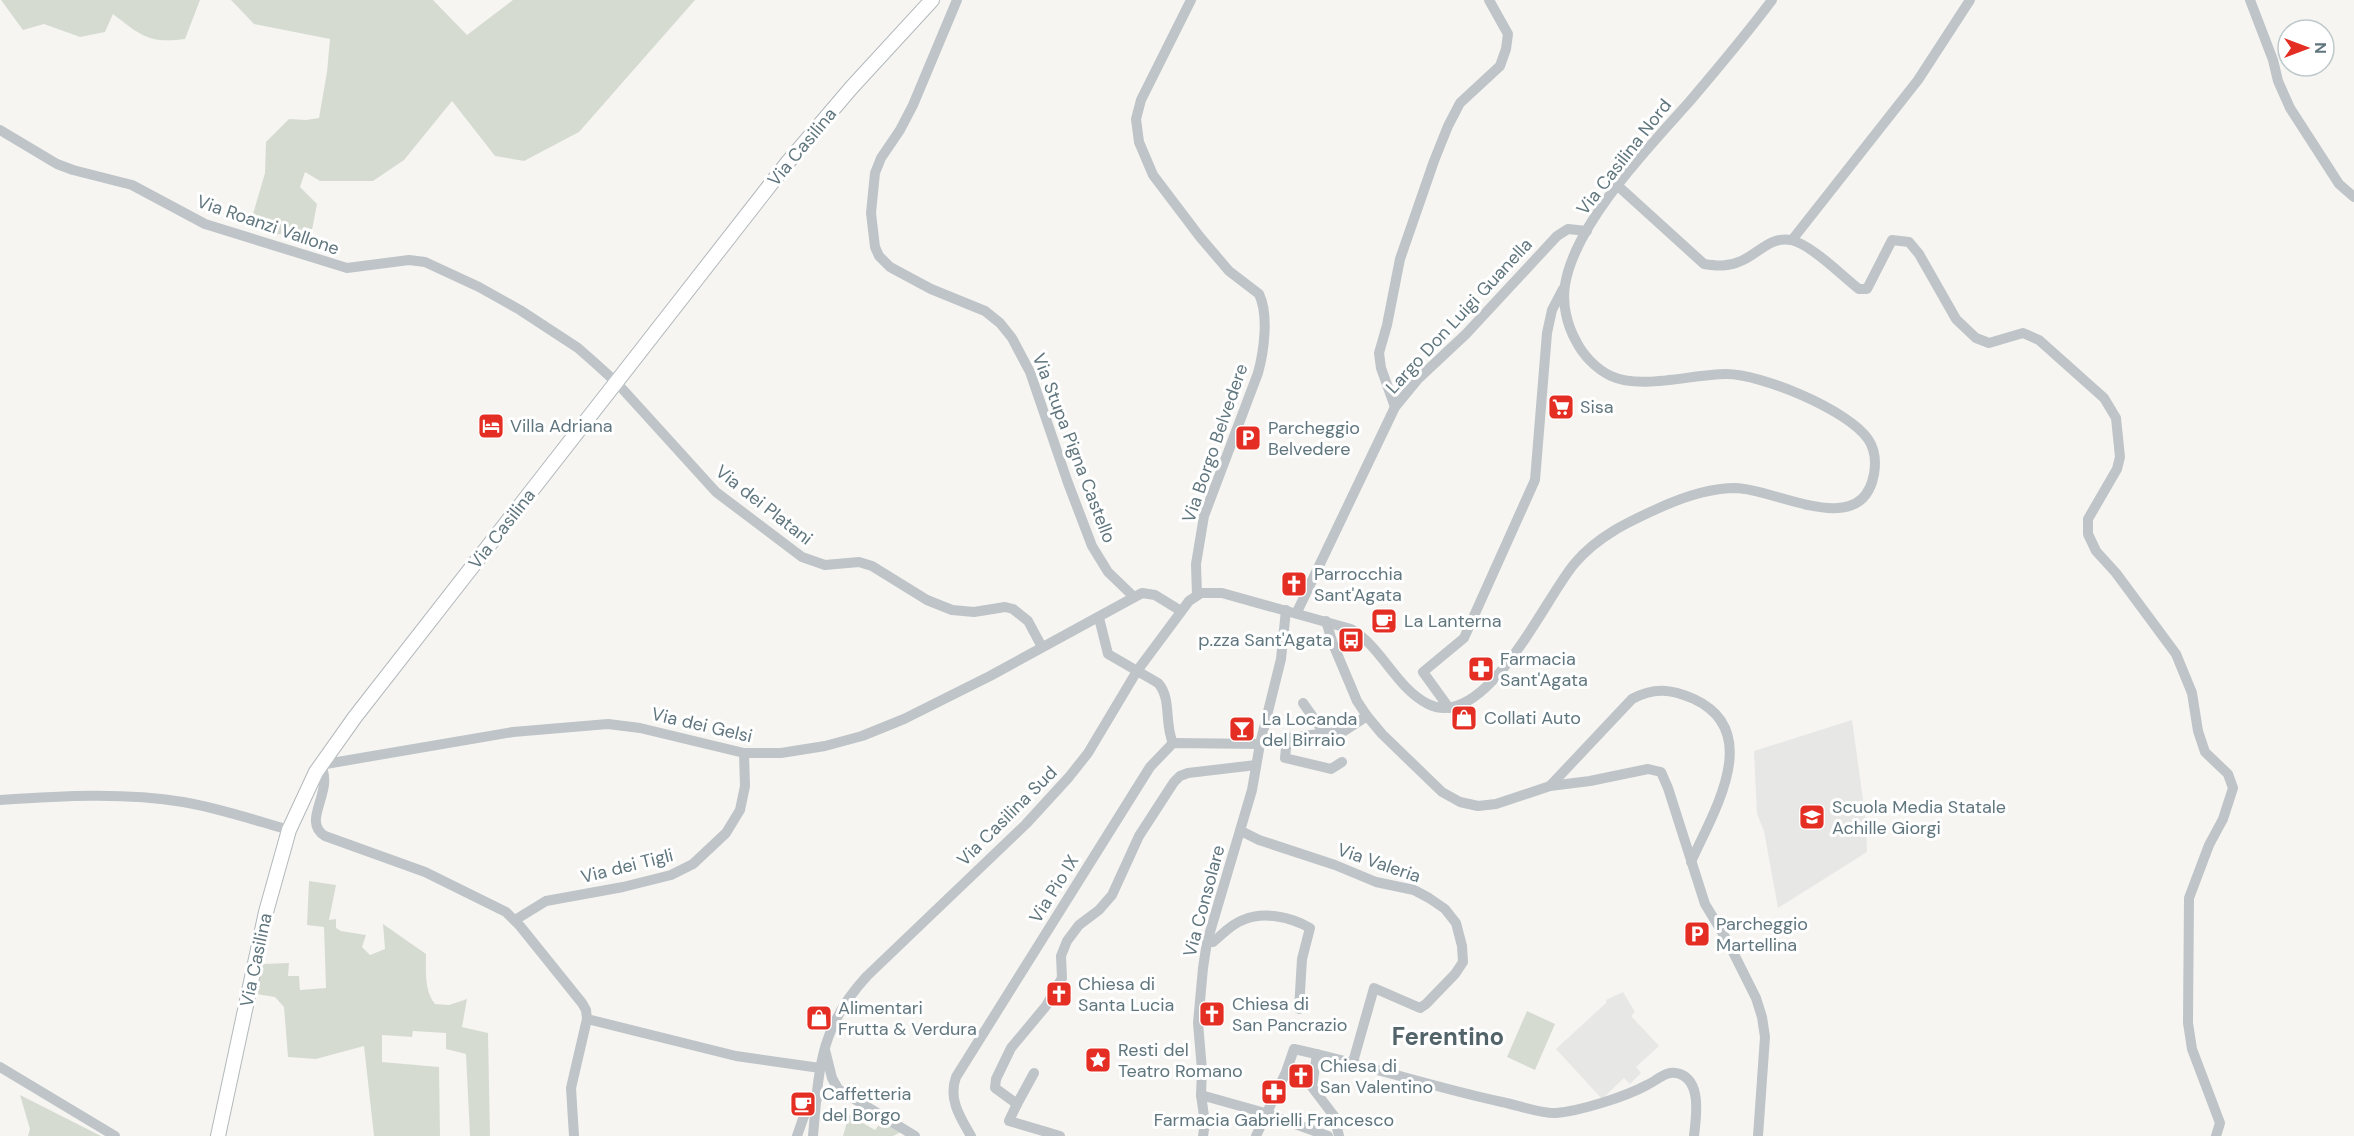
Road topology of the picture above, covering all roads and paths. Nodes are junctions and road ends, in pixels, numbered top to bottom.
1 (932, 0) edge
2 (957, 0) edge
3 (1191, 0) edge
4 (1489, 0) edge
5 (1773, 0) edge
6 (1970, 0) edge
7 (2250, 0) edge
8 (0, 130) edge
9 (1618, 186) junction
10 (2354, 197) edge
11 (1587, 231) junction
12 (1792, 240) junction
13 (1564, 286) junction
14 (617, 383) junction
15 (1395, 407) junction
16 (1197, 595) junction
17 (1134, 597) junction
18 (1181, 611) junction
19 (1292, 611) junction
20 (1099, 618) junction
21 (1326, 621) junction
22 (1042, 647) junction
23 (1137, 671) junction
24 (1303, 703) dead end
25 (1449, 708) junction
26 (1367, 716) junction
27 (1325, 734) junction
28 (1173, 743) junction
29 (1260, 744) junction
30 (744, 753) junction
31 (1342, 762) dead end
32 (320, 765) junction
33 (1256, 765) junction
34 (1551, 786) junction
35 (0, 800) edge
36 (289, 830) junction
37 (1241, 831) junction
38 (1690, 862) junction
39 (515, 920) junction
40 (1207, 942) junction
41 (1299, 1008) dead end
42 (587, 1019) junction
43 (824, 1047) junction
44 (1317, 1054) junction
45 (1353, 1062) junction
46 (0, 1067) edge
47 (820, 1068) junction
48 (1034, 1073) dead end
49 (1201, 1095) junction
50 (817, 1099) junction
51 (1017, 1104) junction
52 (1265, 1113) junction
53 (1046, 1134) edge
54 (218, 1135) edge
55 (115, 1136) edge
56 (574, 1136) edge
57 (797, 1136) edge
58 (813, 1136) edge
59 (915, 1136) edge
60 (971, 1136) edge
61 (1060, 1136) edge
62 (1203, 1136) edge
63 (1256, 1136) edge
64 (1328, 1136) edge
65 (1339, 1136) edge
66 (1694, 1136) edge
67 (1758, 1136) edge
68 (2216, 1136) edge

1 - 14 main road, Via Casilina
2 - 17 street, Via Stupa Pigna Castello
3 - 16 street, Via Borgo Belvedere
4 - 15 street
5 - 9 street, Via Casilina Nord
6 - 12 street
7 - 10 street
8 - 14 street, Via Roanzi Vallone
9 - 11 street, Via Casilina Nord
9 - 12 street
11 - 13 street, Via Casilina Nord
11 - 15 street, Largo Don Luigi Guanella
12 - 68 street
13 - 25 street
13 - 25 street, Via Casilina Nord
14 - 22 street, Via dei Platani
14 - 32 main road, Via Casilina
15 - 19 street, Largo Don Luigi Guanella
16 - 18 street, Via Casilina Sud
16 - 19 street
17 - 18 street
17 - 20 street, Via dei Gelsi
18 - 23 street, Via Casilina Sud
19 - 21 street
19 - 29 street, Largo Don Luigi Guanella
20 - 22 street, Via dei Gelsi
20 - 23 street
21 - 25 street
21 - 26 street
22 - 30 street, Via dei Gelsi
23 - 28 street
23 - 43 street, Via Casilina Sud
24 - 27 street
26 - 27 street
26 - 34 street
27 - 31 street
28 - 29 street
28 - 60 street, Via Pio IX
29 - 33 street, Via Consolare
30 - 32 street, Via dei Gelsi
30 - 39 street, Via dei Tigli
32 - 36 main road, Via Casilina
32 - 39 street
33 - 37 street, Via Consolare
33 - 51 street
34 - 38 street
34 - 38 street
35 - 36 street
36 - 54 main road, Via Casilina
37 - 40 street, Via Consolare
37 - 45 street, Via Valeria
38 - 67 street
39 - 42 street
40 - 41 street
40 - 49 street, Via Consolare
42 - 47 street
42 - 56 street
43 - 47 street, Via Casilina Sud
43 - 59 street
44 - 45 street
44 - 52 street
44 - 65 street
45 - 66 street
46 - 55 street
47 - 50 street, Via Casilina Sud
48 - 51 street
49 - 52 street
49 - 62 street, Via Consolare
50 - 57 street
50 - 58 street, Via Casilina Sud
51 - 53 street
52 - 63 street
52 - 64 street
53 - 61 street

